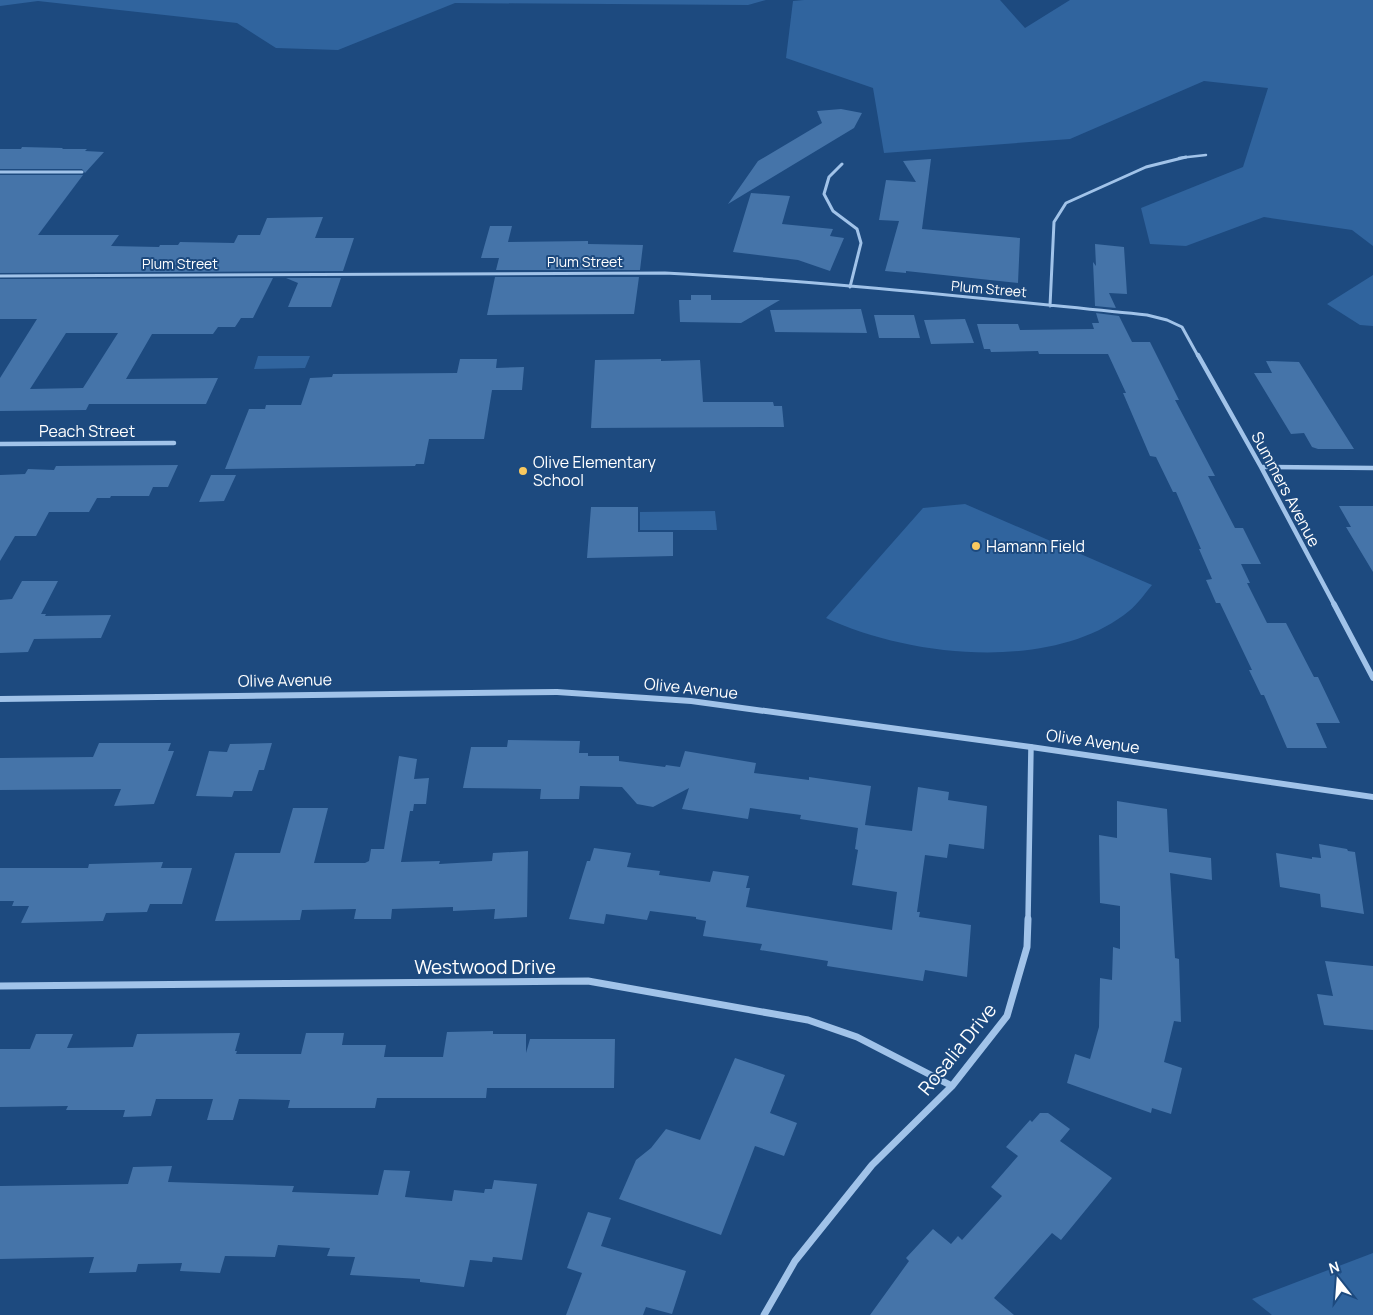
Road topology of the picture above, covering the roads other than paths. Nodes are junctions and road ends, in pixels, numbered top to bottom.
1 (1206, 155) dead end
2 (842, 164) dead end
3 (0, 172) edge
4 (82, 172) dead end
5 (0, 276) edge
6 (850, 287) junction
7 (1050, 306) junction
8 (1167, 320) joint
9 (174, 443) dead end
10 (0, 444) edge
11 (1261, 467) junction
12 (1373, 468) edge
13 (1373, 678) edge
14 (0, 699) edge
15 (1031, 747) junction
16 (1373, 796) edge
17 (0, 986) edge
18 (952, 1086) junction
19 (764, 1315) edge

1 - 7 street
2 - 6 street
3 - 4 street
5 - 6 street, Plum Street
6 - 7 street, Plum Street
7 - 8 street, Plum Street
8 - 11 street, Summers Avenue
9 - 10 street, Peach Street
11 - 12 street
11 - 13 street, Summers Avenue
14 - 15 street, Olive Avenue
15 - 16 street, Olive Avenue
15 - 18 street, Rosalia Drive
17 - 18 street, Westwood Drive
18 - 19 street, Rosalia Drive

